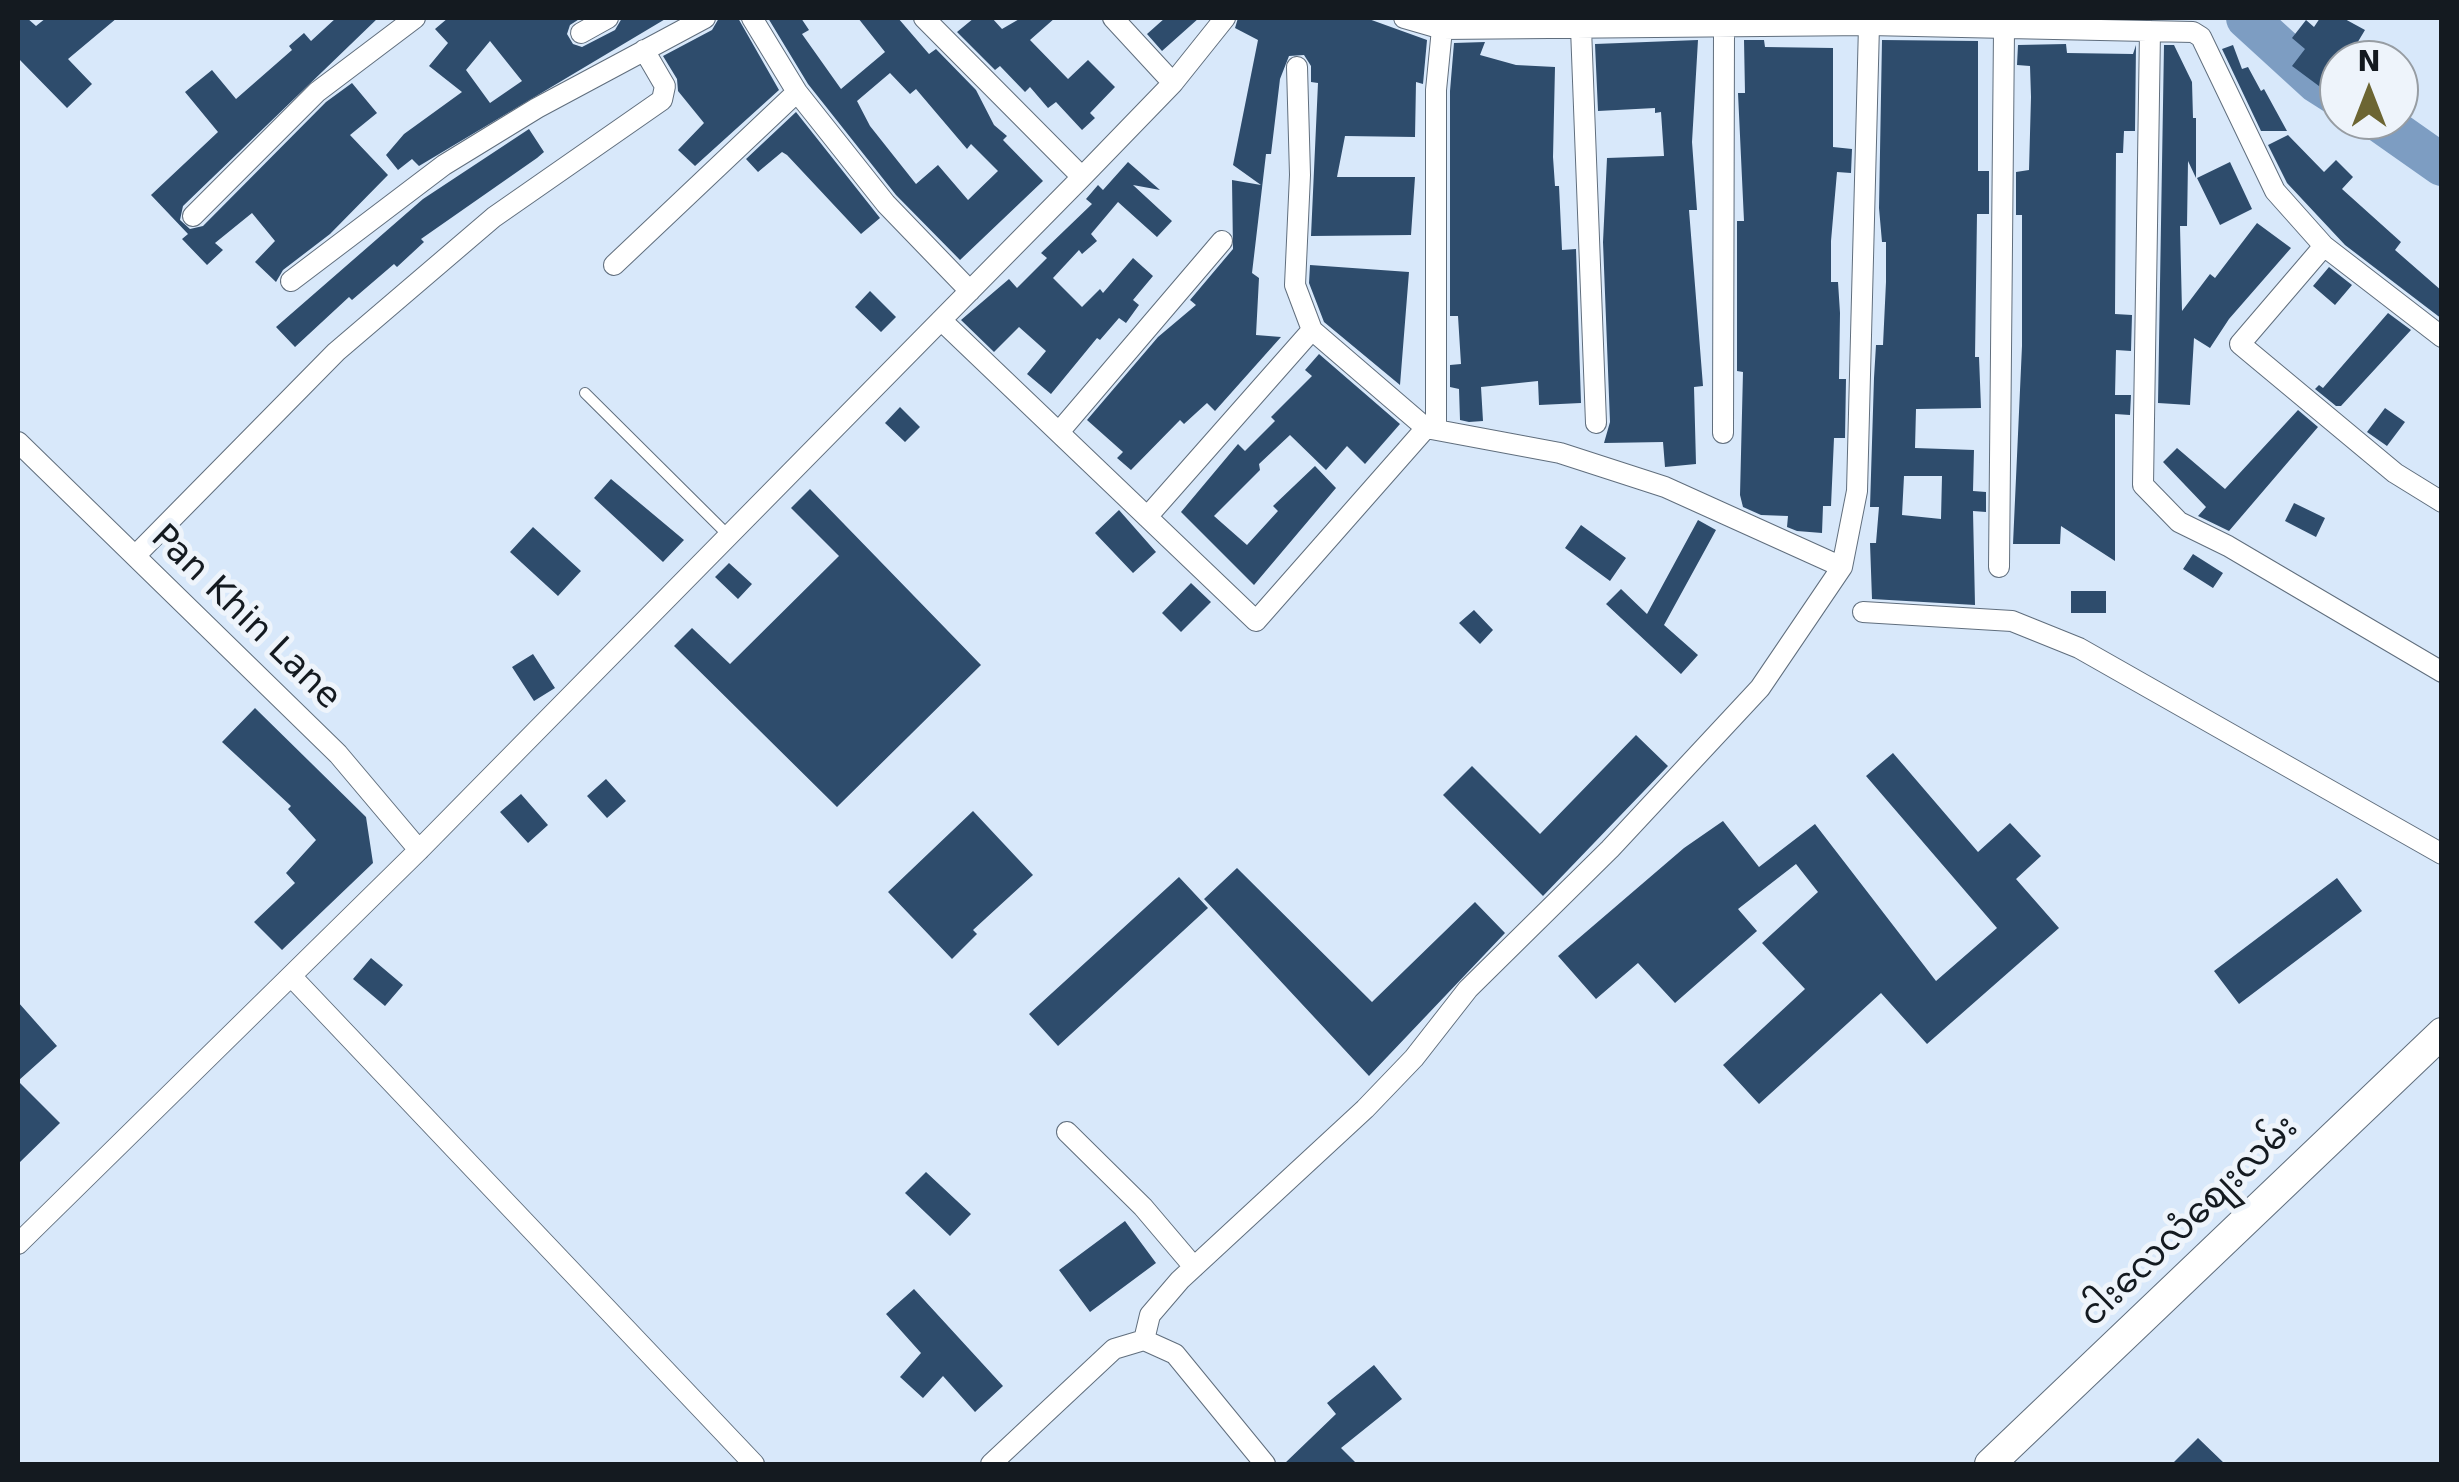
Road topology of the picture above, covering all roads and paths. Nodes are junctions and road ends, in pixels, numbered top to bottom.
1 (415, 18) edge
2 (608, 18) edge
3 (705, 18) edge
4 (752, 18) edge
5 (924, 18) edge
6 (1112, 18) edge
7 (1225, 18) edge
8 (1404, 18) edge
9 (1869, 25) junction
10 (1724, 26) junction
11 (1992, 26) edge
12 (1581, 28) junction
13 (1442, 29) junction
14 (2150, 31) junction
15 (582, 33) dead end
16 (644, 50) junction
17 (1298, 67) dead end
18 (1173, 82) junction
19 (797, 92) junction
20 (1082, 178) junction
21 (193, 216) dead end
22 (1222, 241) dead end
23 (2324, 246) junction
24 (614, 265) dead end
25 (292, 281) dead end
26 (970, 291) junction
27 (941, 320) junction
28 (1312, 330) junction
29 (2442, 337) edge
30 (585, 393) dead end
31 (1596, 423) dead end
32 (1431, 427) junction
33 (1058, 432) junction
34 (1722, 433) dead end
35 (18, 442) edge
36 (2442, 502) edge
37 (1147, 517) junction
38 (729, 536) junction
39 (135, 556) junction
40 (1999, 567) dead end
41 (1842, 568) junction
42 (1863, 612) dead end
43 (2442, 672) edge
44 (419, 850) junction
45 (2442, 854) edge
46 (291, 976) junction
47 (2442, 1033) edge
48 (1067, 1132) dead end
49 (18, 1244) edge
50 (1194, 1267) junction
51 (1144, 1340) junction
52 (754, 1464) edge
53 (991, 1464) edge
54 (1265, 1464) edge
55 (1990, 1464) edge

1 - 21 street
2 - 15 street
3 - 16 street
4 - 19 street
5 - 20 street
6 - 18 street
7 - 18 street
8 - 13 street
9 - 10 street
9 - 11 street
9 - 41 street
10 - 12 street
10 - 34 street
11 - 14 street
11 - 40 street
12 - 13 street
12 - 31 street
13 - 32 street
14 - 23 street
14 - 43 street
16 - 25 street
16 - 39 street
17 - 28 street
18 - 20 street
19 - 24 street
19 - 26 street
20 - 26 street
22 - 33 street
23 - 29 street
23 - 36 street
26 - 27 street
27 - 33 street
27 - 38 street
28 - 32 street
28 - 37 street
30 - 38 lane
32 - 37 street
32 - 41 street
33 - 37 street
35 - 39 street, Pan Khin Lane
38 - 44 street
39 - 44 street, Pan Khin Lane
41 - 50 street
42 - 45 street
44 - 46 street
46 - 49 street
46 - 52 street
47 - 55 street, ငါးလေလံစျေးလမ်း
48 - 50 street
50 - 51 street
51 - 53 street
51 - 54 street

